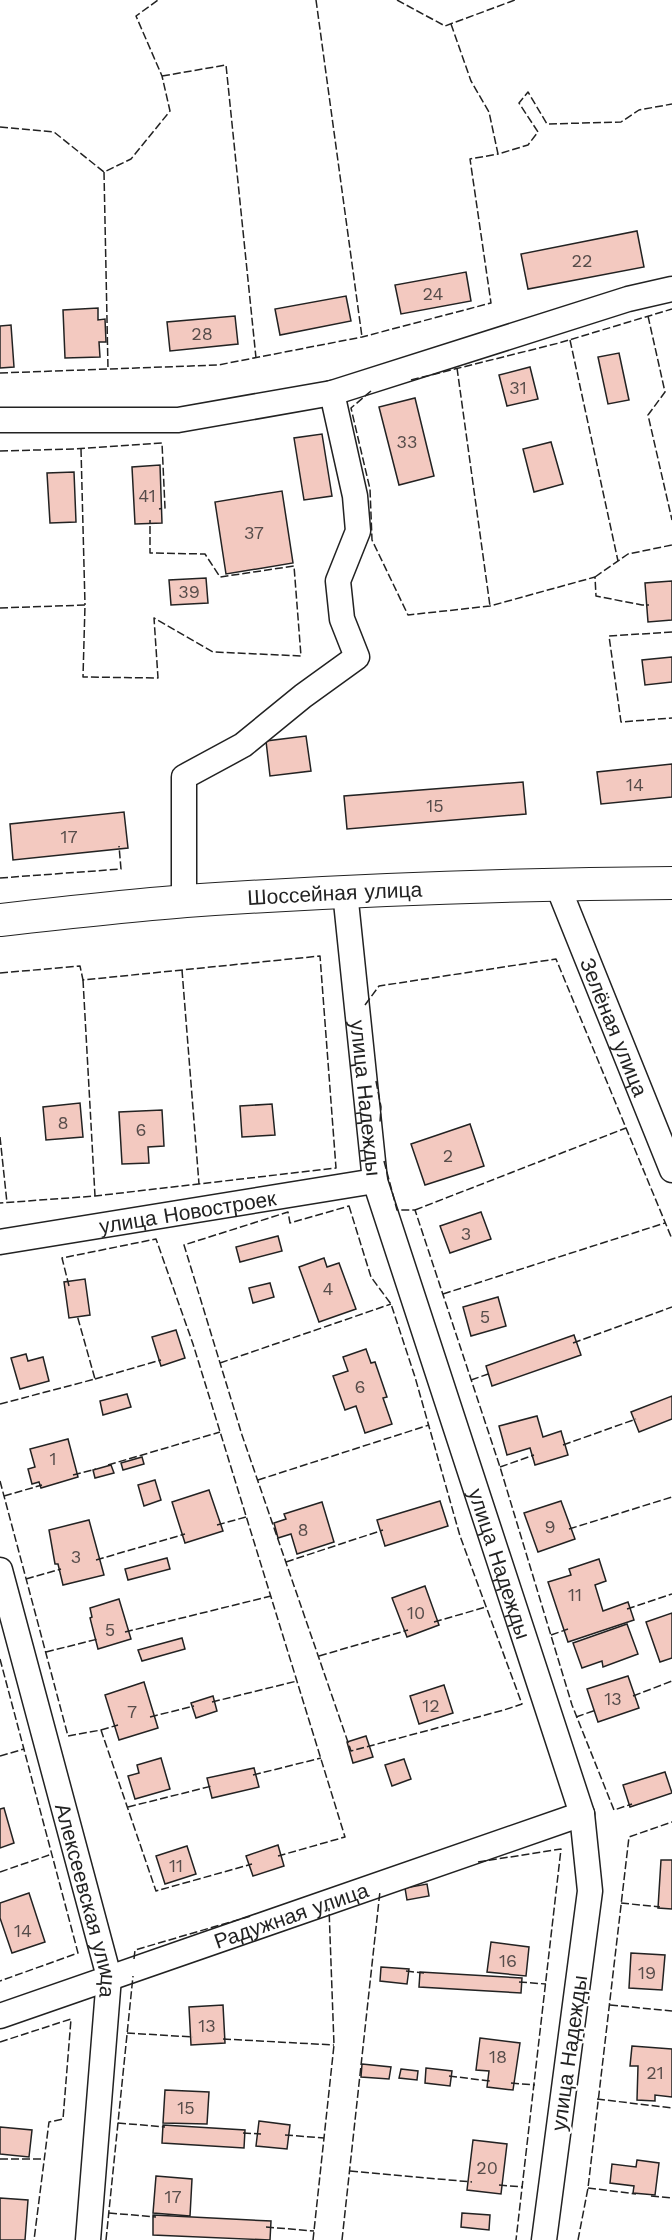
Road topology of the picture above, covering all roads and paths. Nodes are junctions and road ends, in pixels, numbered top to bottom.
1 (672, 289) edge
2 (332, 393) junction
3 (0, 420) edge
4 (672, 883) edge
5 (557, 884) junction
6 (345, 892) junction
7 (184, 901) junction
8 (0, 920) edge
9 (672, 1170) edge
10 (375, 1181) junction
11 (0, 1242) edge
12 (0, 1570) edge
13 (582, 1814) junction
14 (109, 1977) junction
15 (0, 2016) edge
16 (88, 2240) edge
17 (544, 2240) edge

1 - 2 street
2 - 3 street
2 - 7 street
4 - 5 main road, Шоссейная улица
5 - 6 main road, Шоссейная улица
5 - 9 street, Зелёная улица
6 - 7 main road, Шоссейная улица
6 - 10 street, улица Надежды
7 - 8 main road, Шоссейная улица
10 - 11 street, улица Новостроек
10 - 13 street, улица Надежды
12 - 14 street, Алексеевская улица
13 - 14 street, Радужная улица
13 - 17 street, улица Надежды
14 - 15 street, Радужная улица
14 - 16 street, Алексеевская улица

